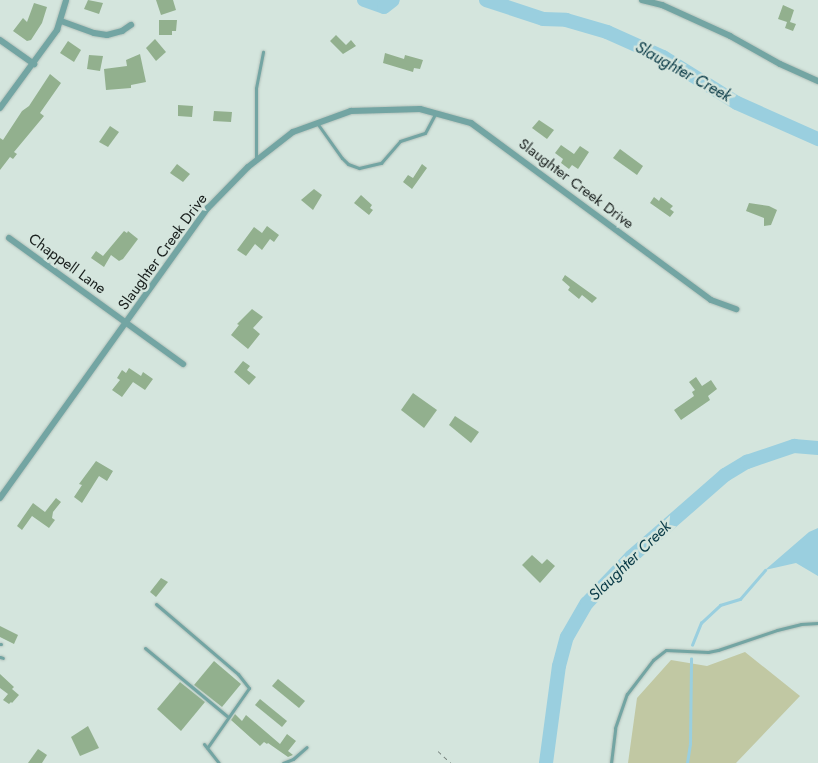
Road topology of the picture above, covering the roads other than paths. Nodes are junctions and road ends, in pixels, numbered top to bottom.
1 (66, 0) edge
2 (642, 0) edge
3 (61, 21) junction
4 (131, 25) dead end
5 (0, 40) edge
6 (263, 52) dead end
7 (34, 64) junction
8 (818, 81) edge
9 (0, 108) edge
10 (435, 113) junction
11 (317, 123) junction
12 (256, 160) junction
13 (10, 238) dead end
14 (736, 310) dead end
15 (126, 323) junction
16 (183, 364) dead end
17 (0, 498) edge
18 (156, 604) dead end
19 (818, 623) edge
20 (146, 648) dead end
21 (228, 717) junction
22 (204, 744) dead end
23 (307, 746) dead end
24 (207, 748) junction
25 (219, 763) edge
26 (284, 763) edge
27 (611, 763) edge

1 - 3 street
2 - 8 street
3 - 4 street
3 - 7 street
5 - 7 street
6 - 12 lane
7 - 9 street
10 - 11 street, Slaughter Creek Drive
10 - 11 lane
10 - 14 street, Slaughter Creek Drive
11 - 12 street, Slaughter Creek Drive
12 - 15 street, Slaughter Creek Drive
13 - 15 street, Chappell Lane
15 - 16 street, Chappell Lane
15 - 17 street, Slaughter Creek Drive
18 - 21 lane
19 - 27 lane
20 - 21 lane
21 - 24 lane
22 - 24 lane
23 - 26 lane
24 - 25 lane

